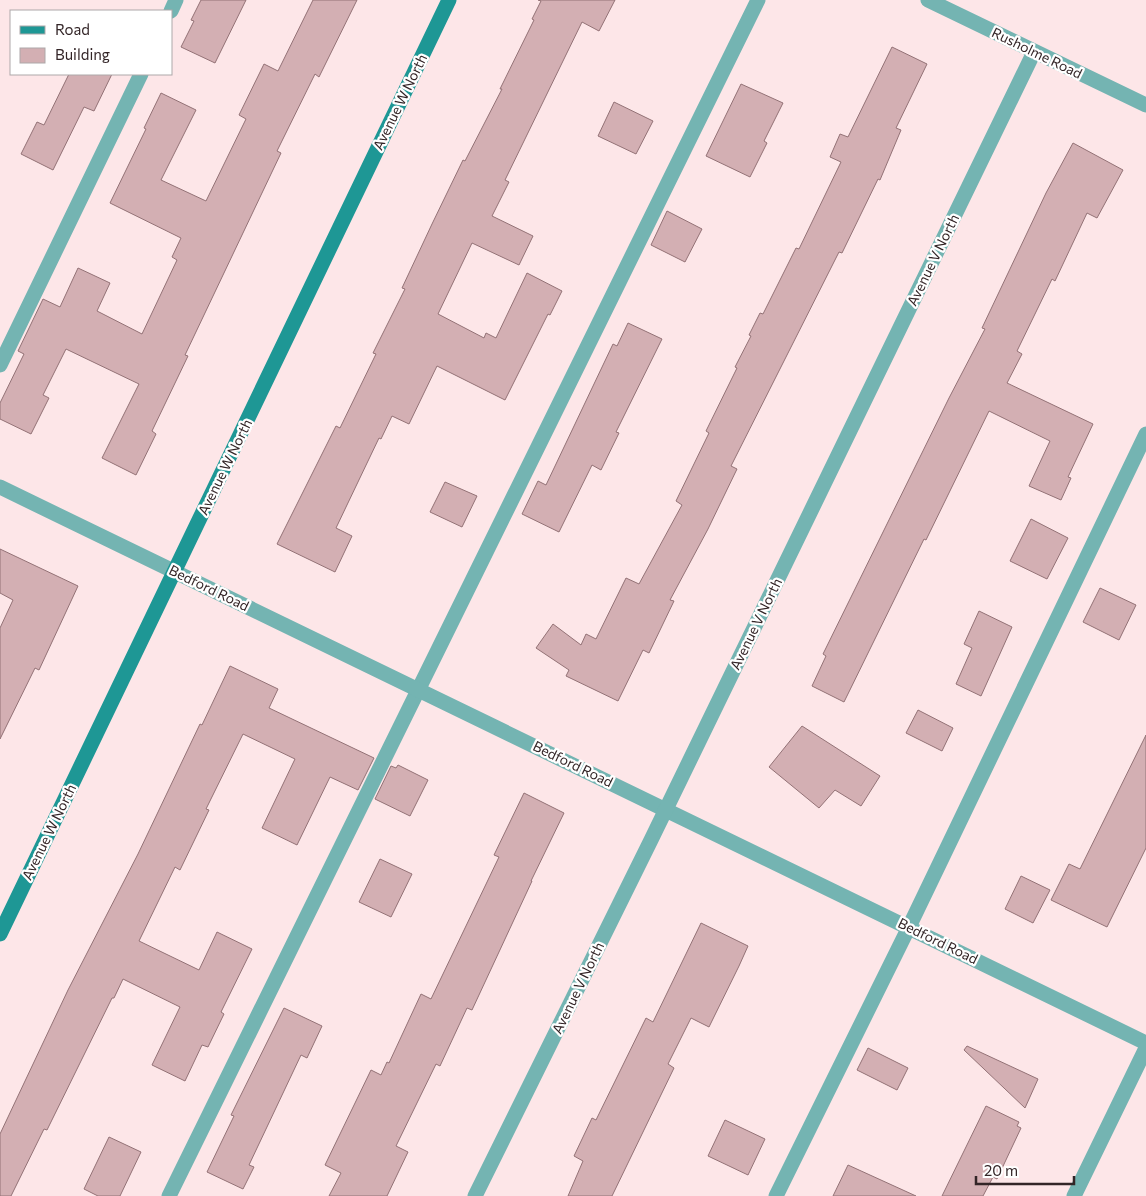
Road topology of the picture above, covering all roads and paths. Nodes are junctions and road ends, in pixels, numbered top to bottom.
1 (449, 0) edge
2 (758, 0) edge
3 (928, 0) edge
4 (1034, 52) junction
5 (141, 75) edge
6 (1146, 105) edge
7 (0, 365) edge
8 (1146, 434) edge
9 (0, 488) edge
10 (175, 571) junction
11 (419, 690) junction
12 (666, 809) junction
13 (909, 927) junction
14 (0, 934) edge
15 (1146, 1042) edge
16 (1146, 1048) edge
17 (169, 1196) edge
18 (475, 1196) edge
19 (776, 1196) edge
20 (1074, 1196) edge

1 - 10 street, Avenue W North
2 - 11 street
3 - 4 street, Rusholme Road
4 - 6 street, Rusholme Road
4 - 12 street, Avenue V North
5 - 7 street
8 - 13 street
9 - 10 street, Bedford Road
10 - 11 street, Bedford Road
10 - 14 street, Avenue W North
11 - 12 street, Bedford Road
11 - 17 street
12 - 13 street, Bedford Road
12 - 18 street, Avenue V North
13 - 15 street, Bedford Road
13 - 19 street
16 - 20 street

